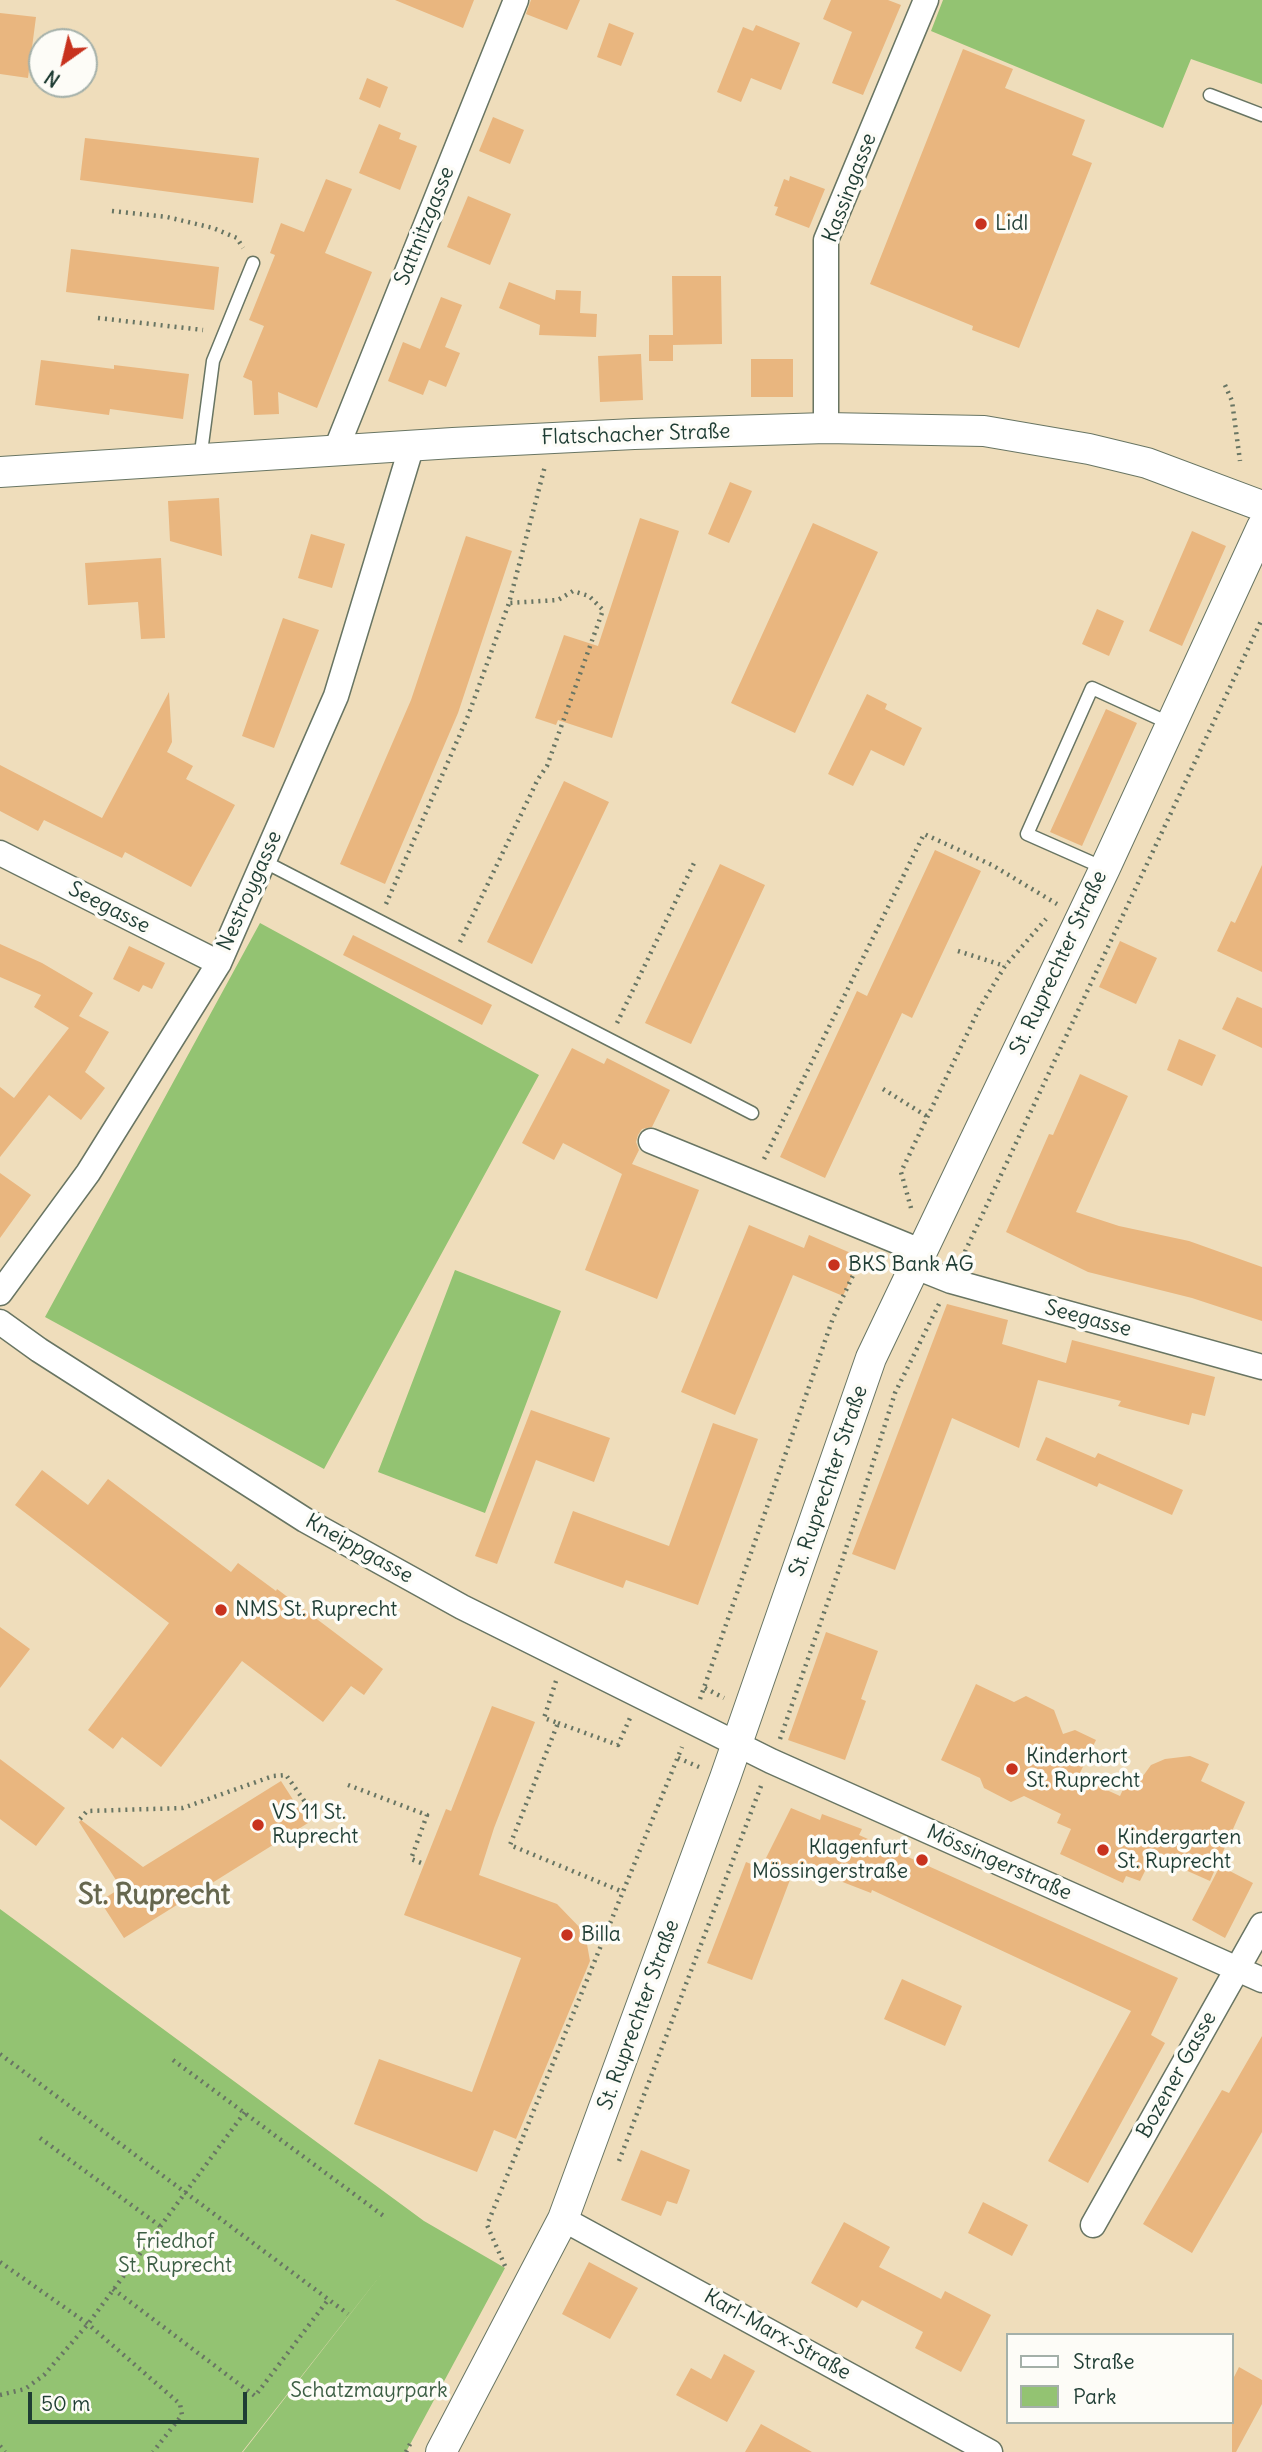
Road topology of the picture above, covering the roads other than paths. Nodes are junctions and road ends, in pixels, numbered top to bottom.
1 (516, 0) edge
2 (926, 0) edge
3 (1210, 95) dead end
4 (1262, 115) edge
5 (253, 263) road end
6 (825, 428) junction
7 (412, 445) junction
8 (335, 452) junction
9 (200, 460) junction
10 (0, 472) edge
11 (1262, 506) edge
12 (1262, 527) edge
13 (1171, 724) junction
14 (0, 853) edge
15 (263, 862) junction
16 (1104, 868) junction
17 (219, 963) junction
18 (752, 1113) dead end
19 (651, 1141) dead end
20 (920, 1260) junction
21 (0, 1293) edge
22 (0, 1322) edge
23 (1262, 1367) edge
24 (737, 1744) junction
25 (1262, 1926) edge
26 (1237, 1969) junction
27 (1262, 1980) edge
28 (563, 2219) junction
29 (1093, 2225) dead end
30 (441, 2452) edge
31 (990, 2452) edge

1 - 8 street, Sattnitzgasse
2 - 6 street, Kassingasse
3 - 4 lane
5 - 9 lane
6 - 7 street, Flatschacher Straße
6 - 11 street, Flatschacher Straße
7 - 8 street, Flatschacher Straße
7 - 15 street, Nestroygasse
8 - 9 street, Flatschacher Straße
9 - 10 street, Flatschacher Straße
12 - 13 street, St. Ruprechter Straße
13 - 16 street, St. Ruprechter Straße
13 - 16 lane
14 - 17 street, Seegasse
15 - 17 street, Nestroygasse
15 - 18 lane
16 - 20 street, St. Ruprechter Straße
17 - 21 street, Nestroygasse
19 - 20 street, Seegasse
20 - 23 street, Seegasse
20 - 24 street, St. Ruprechter Straße
22 - 24 street, Kneippgasse
24 - 26 street, Mössingerstraße
24 - 28 street, St. Ruprechter Straße
25 - 26 street, Bozener Gasse
26 - 27 street, Mössingerstraße
26 - 29 street, Bozener Gasse
28 - 30 street, St. Ruprechter Straße
28 - 31 street, Karl-Marx-Straße

